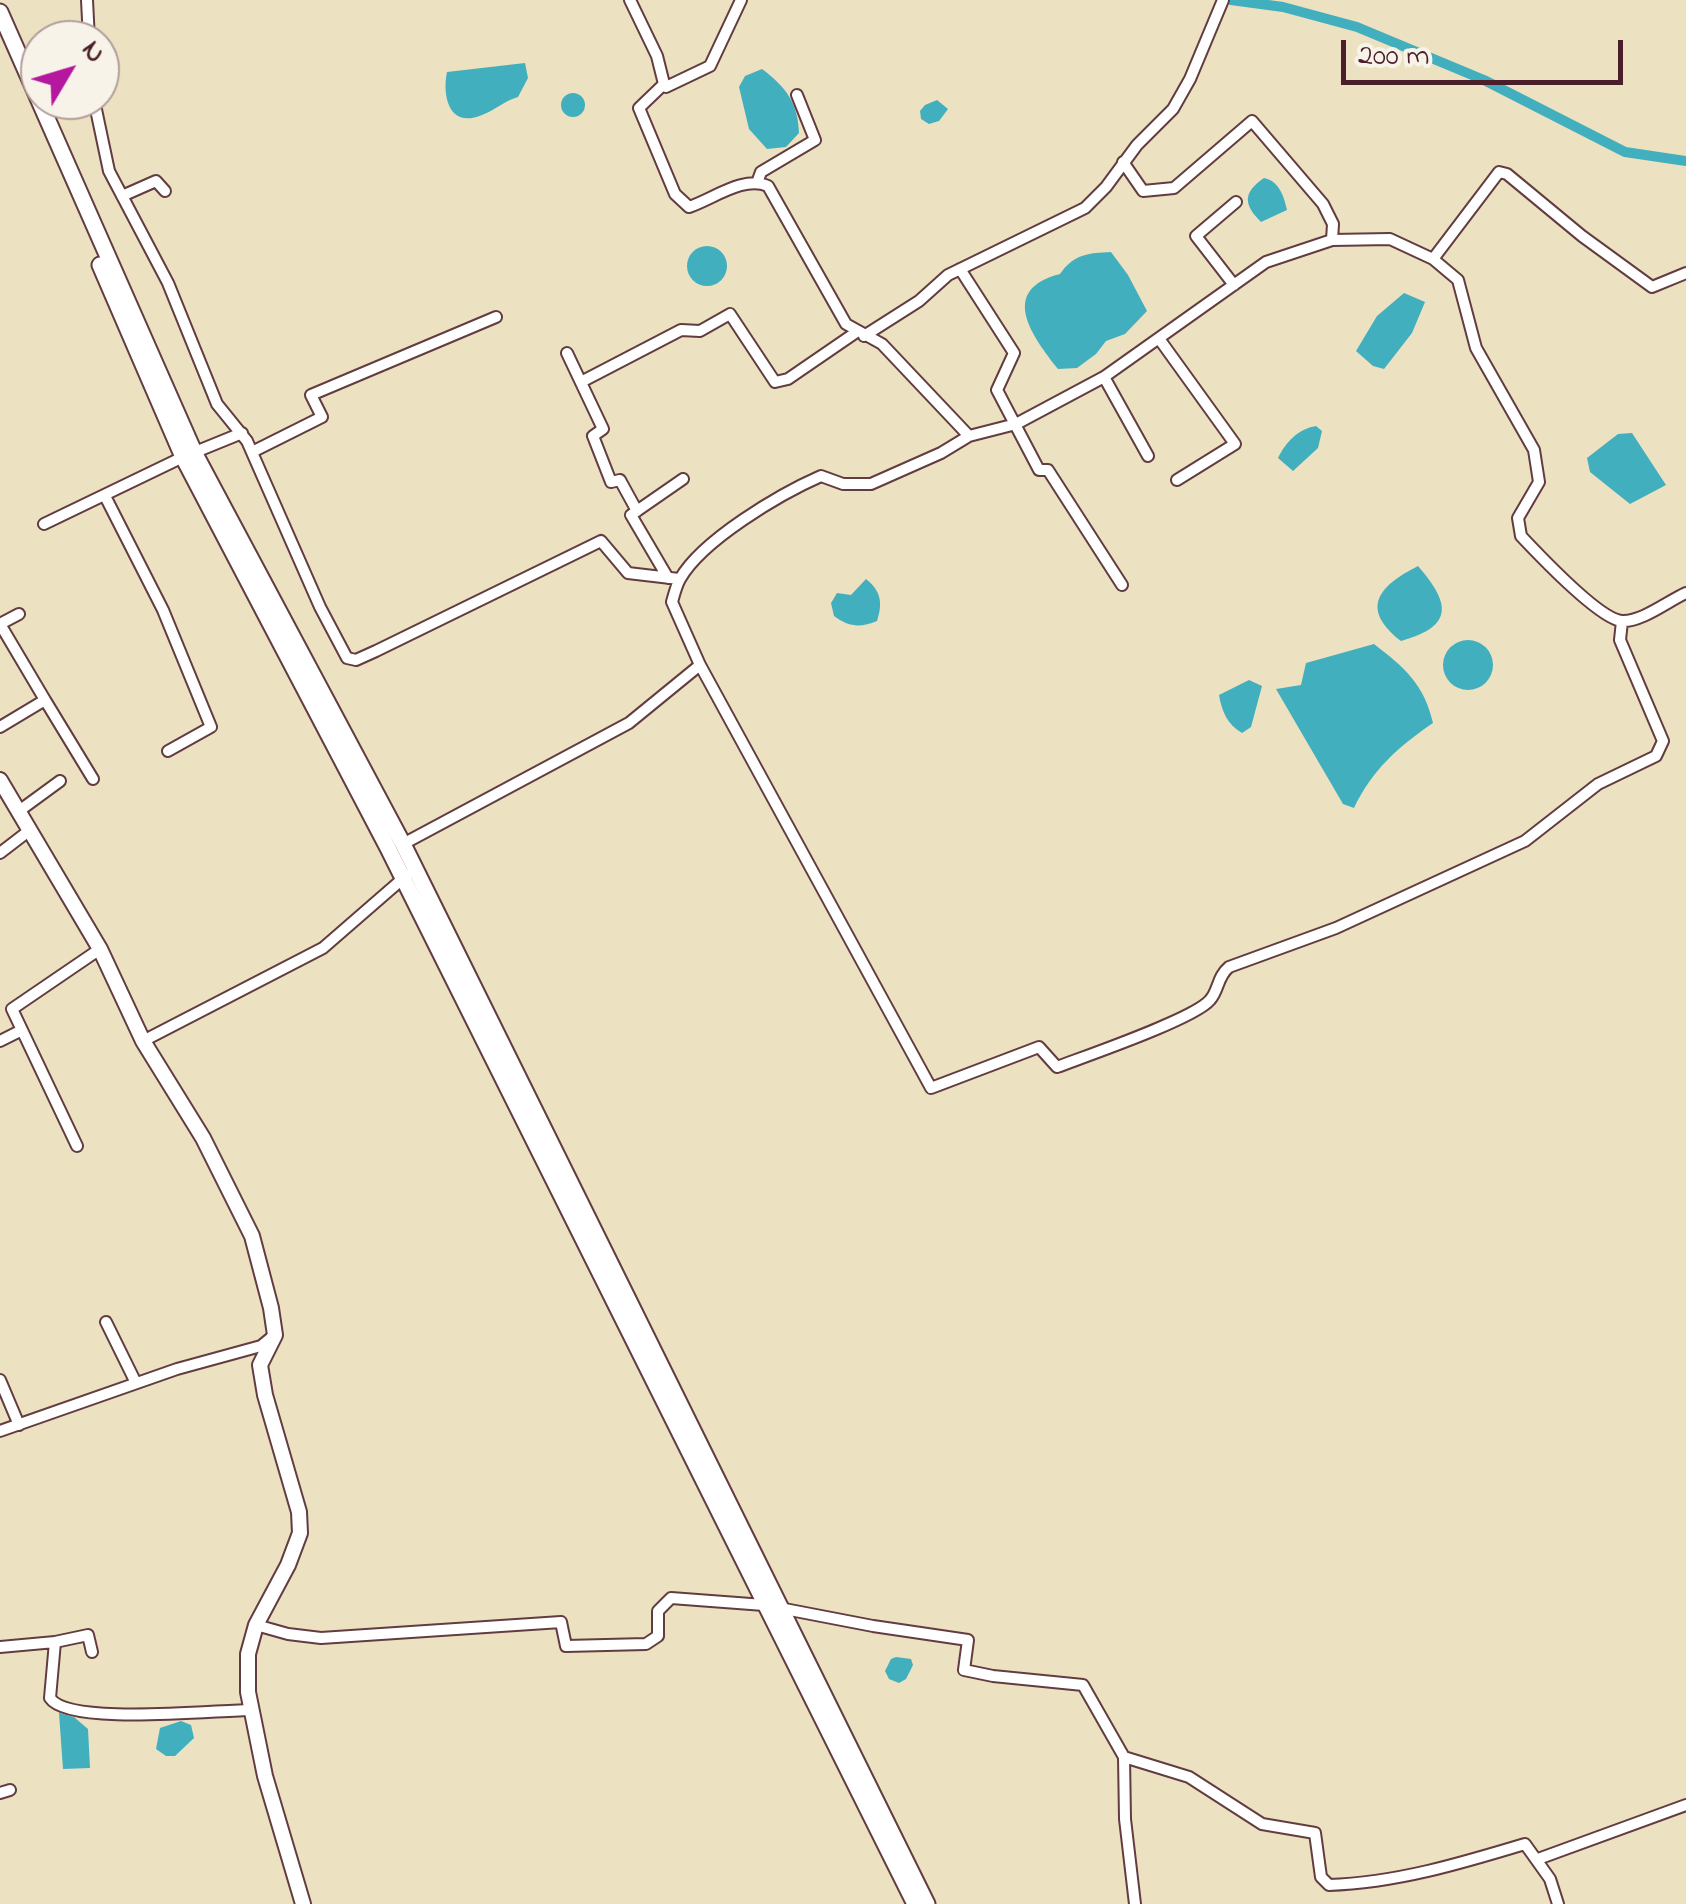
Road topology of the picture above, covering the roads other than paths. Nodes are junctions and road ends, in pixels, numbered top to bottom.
1 (630, 0) edge
2 (741, 0) edge
3 (1221, 5) edge
4 (0, 12) edge
5 (0, 36) edge
6 (666, 87) dead end
7 (797, 95) dead end
8 (98, 120) edge
9 (1123, 162) junction
10 (757, 183) junction
11 (166, 191) dead end
12 (122, 196) junction
13 (1236, 202) dead end
14 (1332, 240) junction
15 (1433, 259) junction
16 (960, 269) junction
17 (1686, 272) edge
18 (1234, 285) junction
19 (496, 318) dead end
20 (861, 334) junction
21 (1160, 340) junction
22 (567, 353) dead end
23 (1104, 377) junction
24 (581, 382) junction
25 (1016, 424) junction
26 (242, 434) junction
27 (968, 436) junction
28 (252, 452) junction
29 (189, 456) junction
30 (1148, 456) dead end
31 (682, 479) dead end
32 (1177, 480) dead end
33 (105, 496) junction
34 (637, 511) junction
35 (44, 524) dead end
36 (674, 579) junction
37 (1122, 586) dead end
38 (1686, 593) edge
39 (19, 614) dead end
40 (1622, 621) junction
41 (0, 624) edge
42 (700, 665) junction
43 (45, 700) junction
44 (0, 727) edge
45 (168, 750) dead end
46 (94, 779) dead end
47 (0, 780) edge
48 (60, 780) dead end
49 (19, 811) junction
50 (30, 830) junction
51 (403, 844) junction
52 (0, 854) edge
53 (408, 875) junction
54 (100, 949) junction
55 (22, 1030) junction
56 (0, 1041) edge
57 (143, 1041) junction
58 (76, 1146) dead end
59 (106, 1322) dead end
60 (275, 1334) junction
61 (0, 1380) edge
62 (136, 1383) junction
63 (19, 1425) junction
64 (0, 1431) edge
65 (771, 1606) junction
66 (256, 1625) junction
67 (55, 1642) junction
68 (0, 1647) edge
69 (92, 1652) dead end
70 (252, 1710) junction
71 (1124, 1757) junction
72 (1686, 1806) edge
73 (1538, 1859) junction
74 (303, 1904) edge
75 (916, 1904) edge
76 (927, 1904) edge
77 (1135, 1904) edge
78 (1558, 1904) edge

1 - 10 street
2 - 6 street
3 - 9 street
4 - 29 main road
5 - 29 main road
7 - 10 street
8 - 12 street
9 - 14 street
9 - 16 street
10 - 20 street
11 - 12 street
12 - 26 street
13 - 18 street
14 - 15 street
14 - 18 street
15 - 17 street
15 - 40 street
16 - 20 street
16 - 25 street
18 - 21 street
19 - 28 street
20 - 24 street
20 - 27 street
21 - 23 street
21 - 32 street
22 - 24 street
23 - 25 street
23 - 30 street
24 - 34 street
25 - 27 street
25 - 37 street
26 - 28 street
26 - 29 street
27 - 36 street
28 - 36 street
29 - 33 street
29 - 51 main road
29 - 53 main road
31 - 34 street
33 - 35 street
33 - 45 street
34 - 36 street
36 - 42 street
38 - 40 street
39 - 41 street
40 - 42 street
41 - 43 street
42 - 51 street
43 - 44 street
43 - 46 street
47 - 49 street
48 - 49 street
49 - 50 street
50 - 52 street
50 - 54 street
51 - 53 main road
53 - 57 street
53 - 65 main road
54 - 55 street
54 - 57 street
55 - 56 street
55 - 58 street
57 - 60 street
59 - 62 street
60 - 62 street
60 - 66 street
61 - 63 street
62 - 63 street
63 - 64 street
65 - 66 street
65 - 71 street
65 - 75 main road
65 - 76 main road
66 - 70 street
67 - 68 street
67 - 69 street
67 - 70 street
70 - 74 street
71 - 73 street
71 - 77 street
72 - 73 street
73 - 78 street

